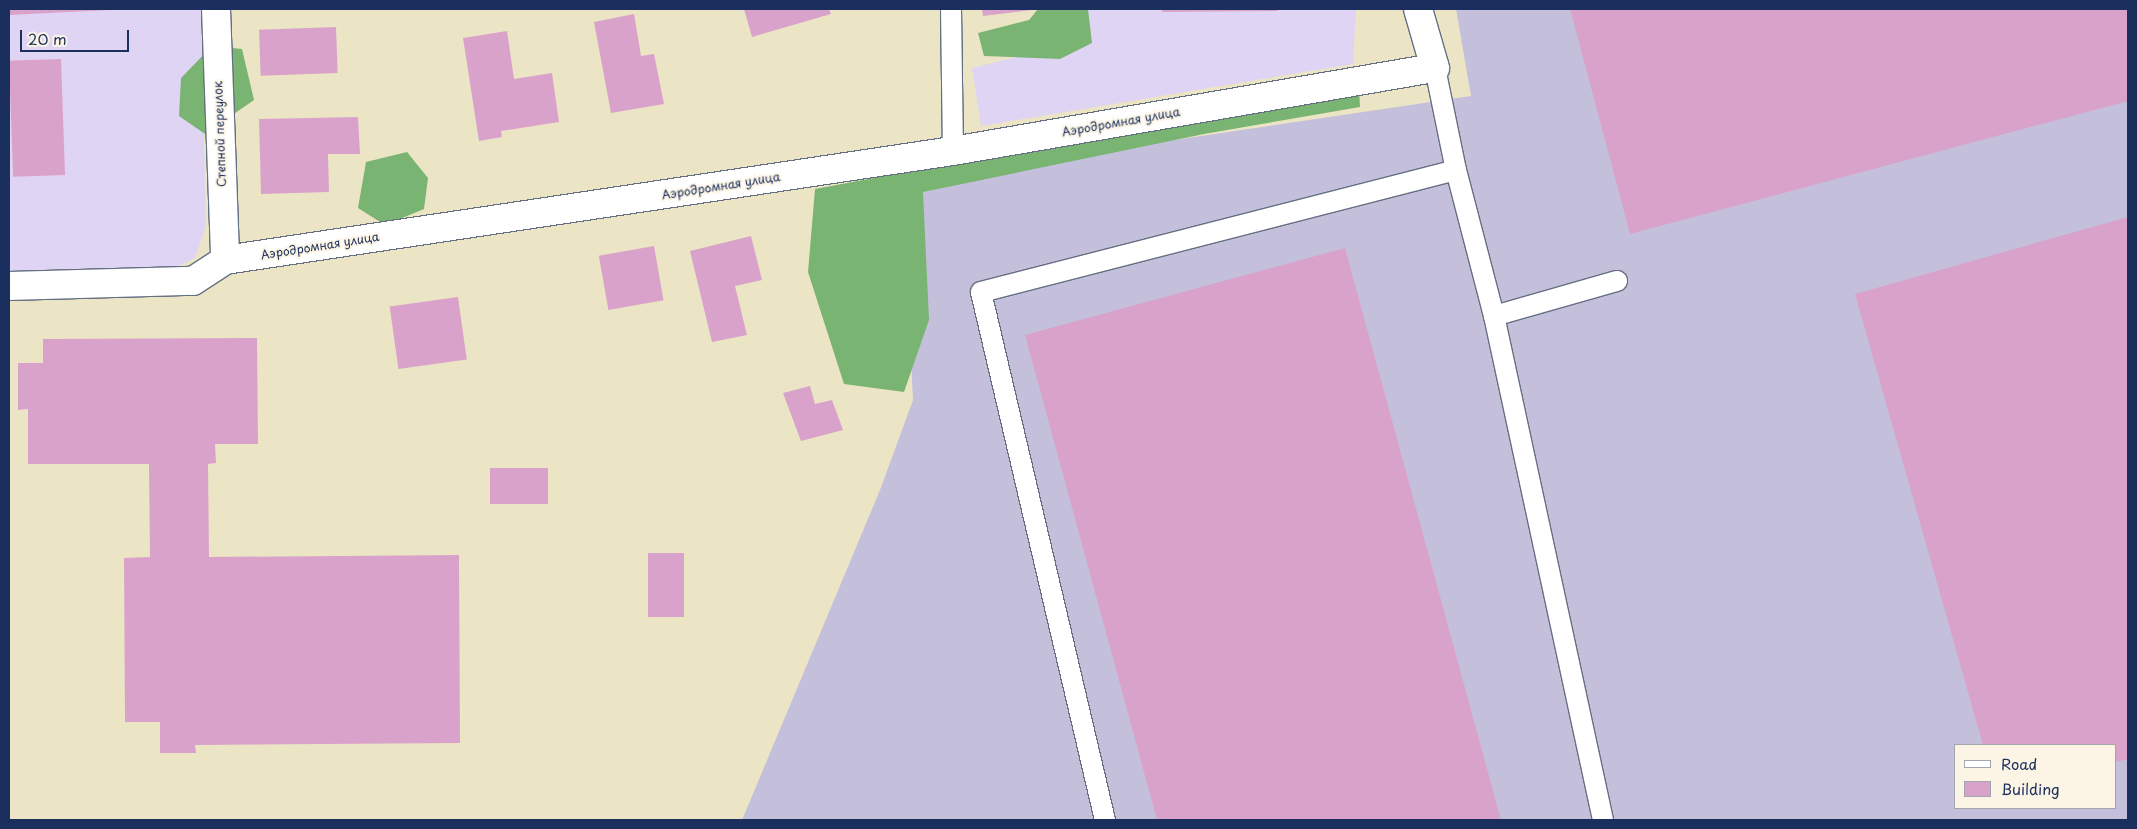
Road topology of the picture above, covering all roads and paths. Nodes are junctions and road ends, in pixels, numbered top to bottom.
1 (216, 9) edge
2 (951, 9) edge
3 (1418, 9) edge
4 (1435, 68) junction
5 (953, 151) junction
6 (1456, 170) junction
7 (225, 260) junction
8 (1617, 281) dead end
9 (9, 286) edge
10 (1494, 316) junction
11 (1105, 820) edge
12 (1603, 820) edge

1 - 7 street, Степной переулок
2 - 5 lane
3 - 4 street
4 - 5 street, Аэродромная улица
4 - 6 lane
5 - 7 street, Аэродромная улица
6 - 10 lane
6 - 11 lane
7 - 9 street, Аэродромная улица
8 - 10 lane
10 - 12 lane

